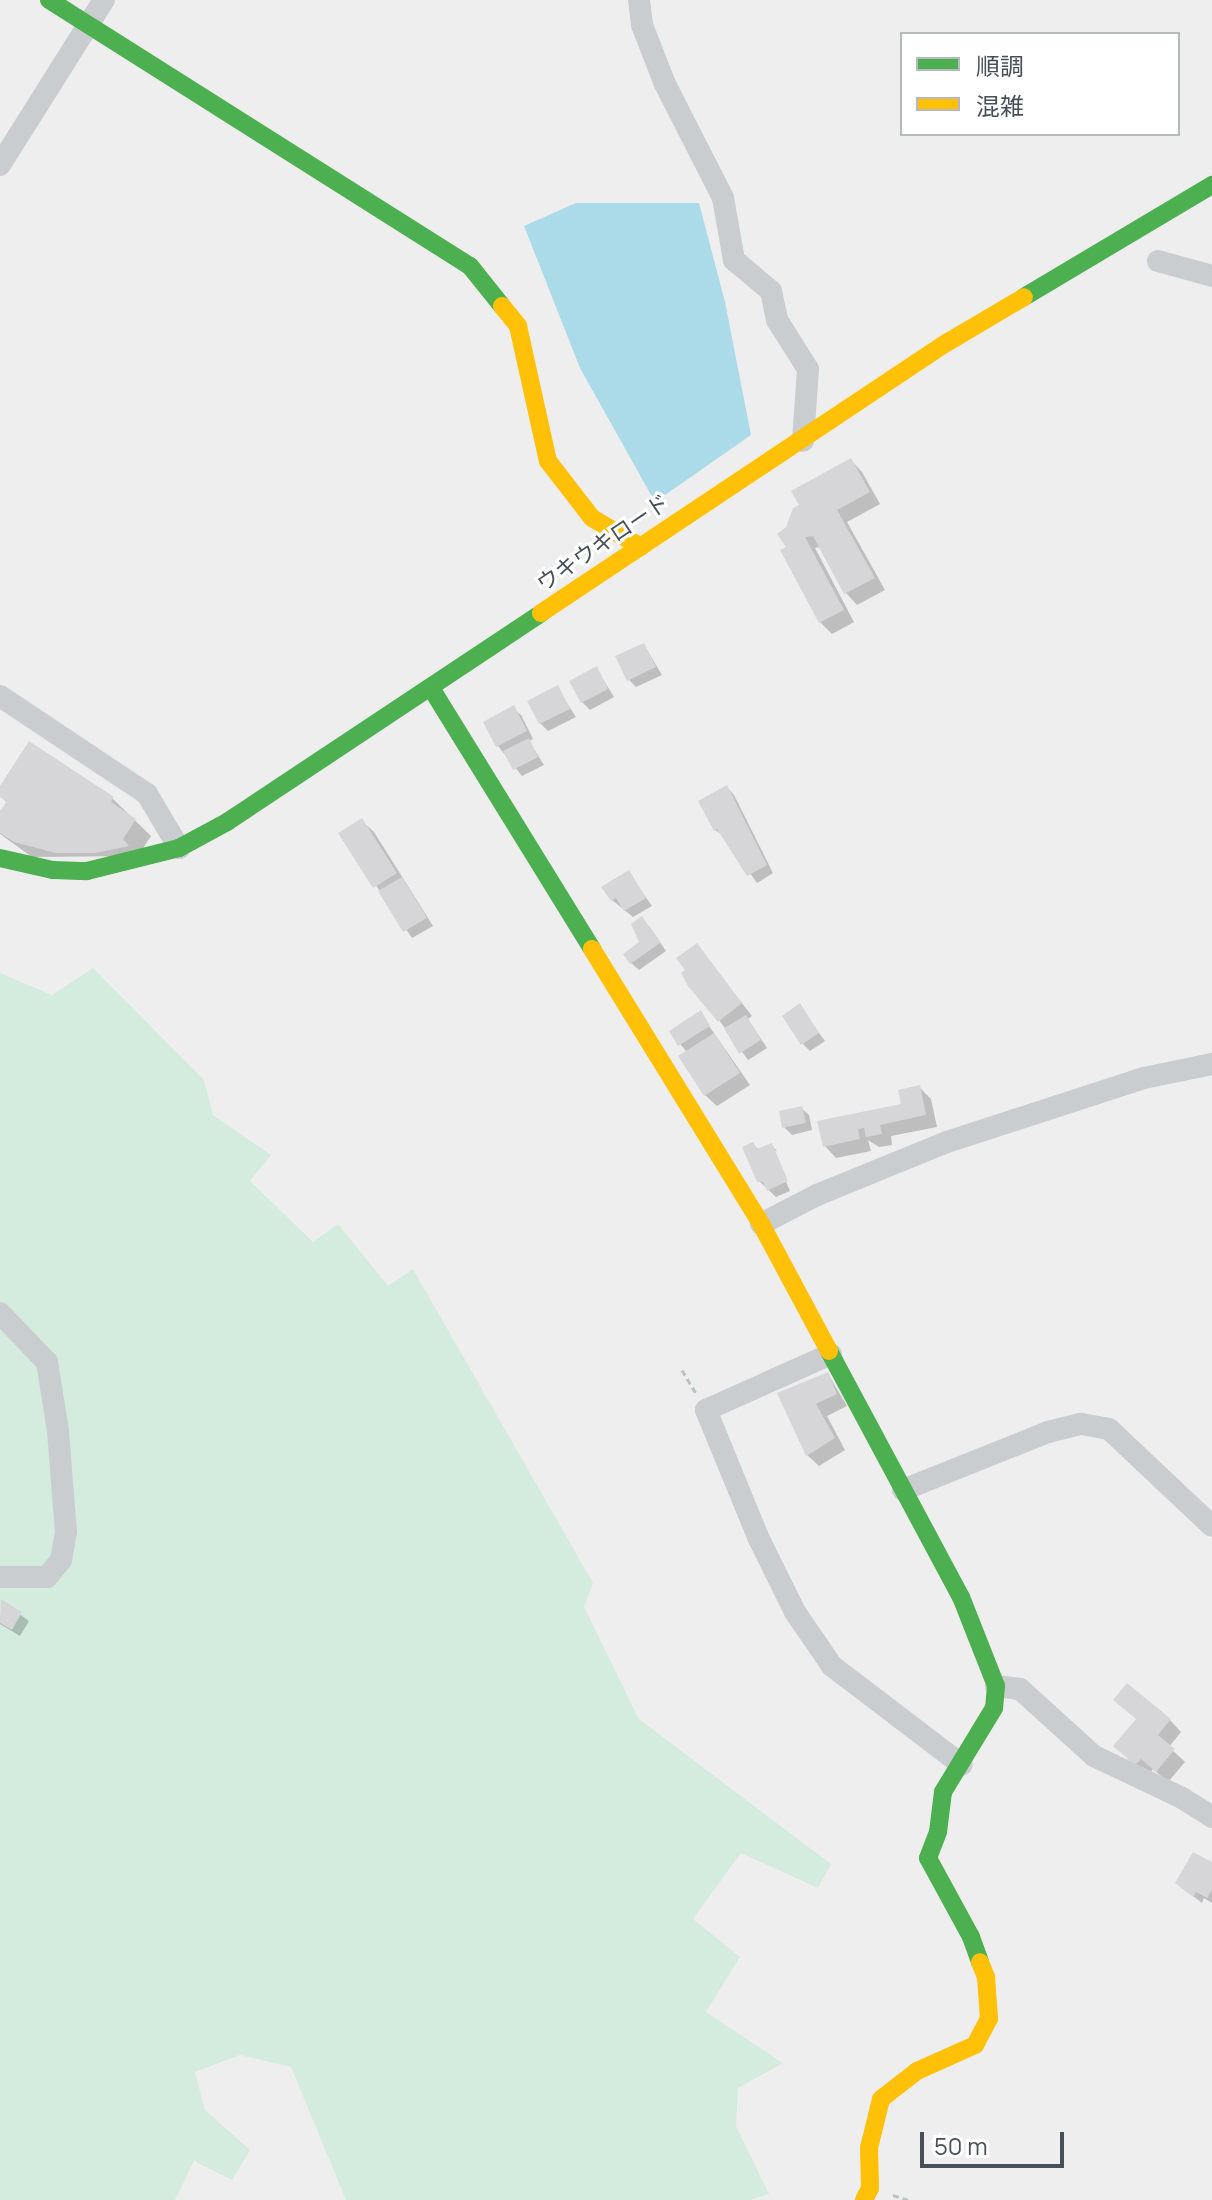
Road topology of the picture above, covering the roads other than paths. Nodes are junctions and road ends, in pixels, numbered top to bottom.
1 (49, 0) edge
2 (104, 0) edge
3 (639, 0) edge
4 (88, 24) junction
5 (0, 165) edge
6 (1212, 185) edge
7 (1158, 261) dead end
8 (1212, 276) edge
9 (803, 441) junction
10 (641, 547) junction
11 (431, 688) junction
12 (0, 696) edge
13 (179, 848) junction
14 (0, 858) edge
15 (1212, 1064) edge
16 (761, 1224) junction
17 (0, 1313) edge
18 (831, 1354) junction
19 (903, 1490) junction
20 (1212, 1526) edge
21 (0, 1577) edge
22 (996, 1686) junction
23 (962, 1765) junction
24 (1212, 1817) edge
25 (864, 2200) edge

1 - 4 street
2 - 4 street
3 - 9 street
4 - 5 street
4 - 10 street
6 - 9 street, ウキウキロード
7 - 8 street
9 - 10 street, ウキウキロード
10 - 11 street, ウキウキロード
11 - 13 street, ウキウキロード
11 - 16 street
12 - 13 street
13 - 14 street, ウキウキロード
15 - 16 street
16 - 18 street
17 - 21 street
18 - 19 street
18 - 23 street
19 - 20 street
19 - 22 street
22 - 23 street
22 - 24 street
23 - 25 street

